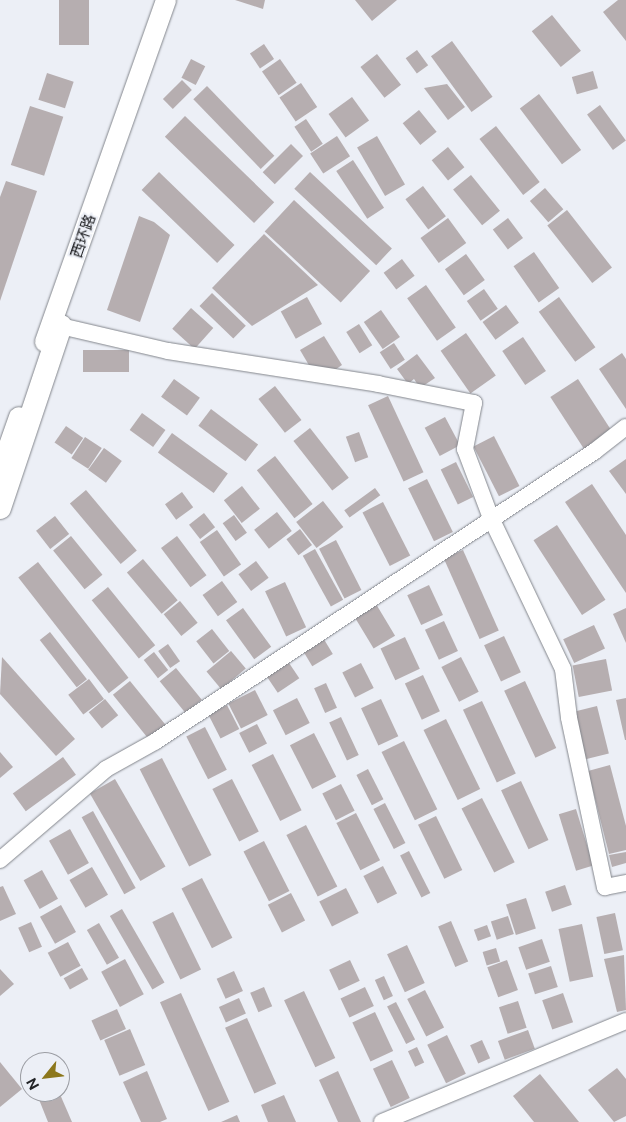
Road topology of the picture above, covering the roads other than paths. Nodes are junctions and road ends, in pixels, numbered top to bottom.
1 (166, 0) edge
2 (57, 325) junction
3 (626, 427) edge
4 (0, 471) edge
5 (0, 508) edge
6 (491, 518) junction
7 (0, 860) edge
8 (626, 883) edge
9 (626, 1021) edge
10 (382, 1122) edge

1 - 2 street, 西环路
2 - 4 street, 西环路
2 - 5 main road, 西环路
2 - 6 street
3 - 6 street
6 - 7 street
6 - 8 street
9 - 10 street

